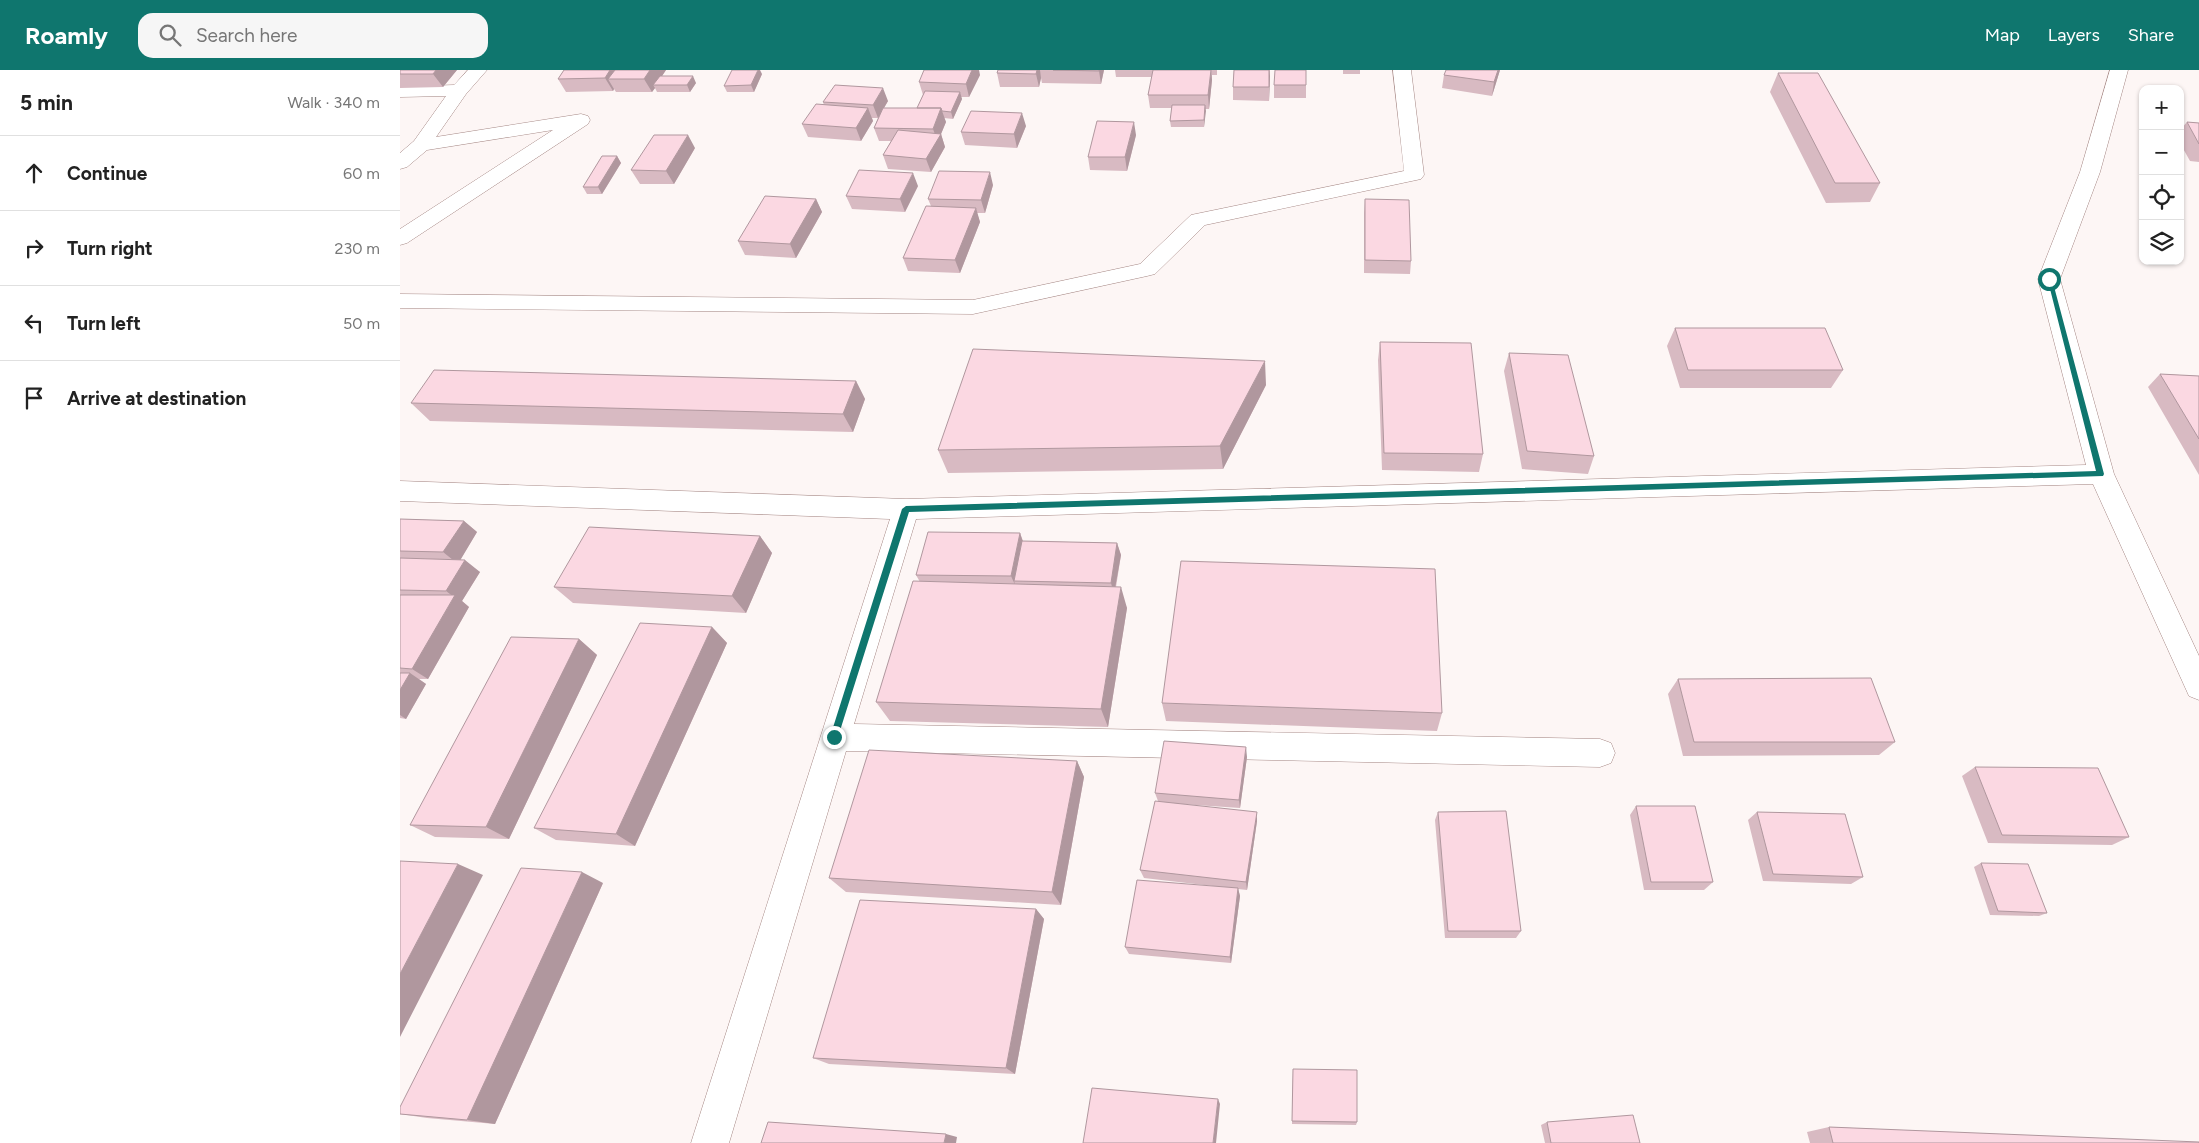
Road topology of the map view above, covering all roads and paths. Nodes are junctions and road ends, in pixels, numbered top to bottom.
1 (478, 70) edge
2 (1402, 70) edge
3 (2119, 70) edge
4 (459, 90) junction
5 (400, 92) edge
6 (421, 145) junction
7 (400, 163) edge
8 (400, 238) edge
9 (400, 301) edge
10 (2101, 474) junction
11 (400, 492) edge
12 (906, 509) junction
13 (2199, 687) edge
14 (834, 737) junction
15 (1600, 753) dead end
16 (710, 1143) edge

1 - 4 street
2 - 9 street
3 - 10 street
4 - 5 street
4 - 6 street
6 - 7 street
6 - 8 street
10 - 12 street
10 - 13 street
11 - 12 street
12 - 14 street
14 - 15 street
14 - 16 street

